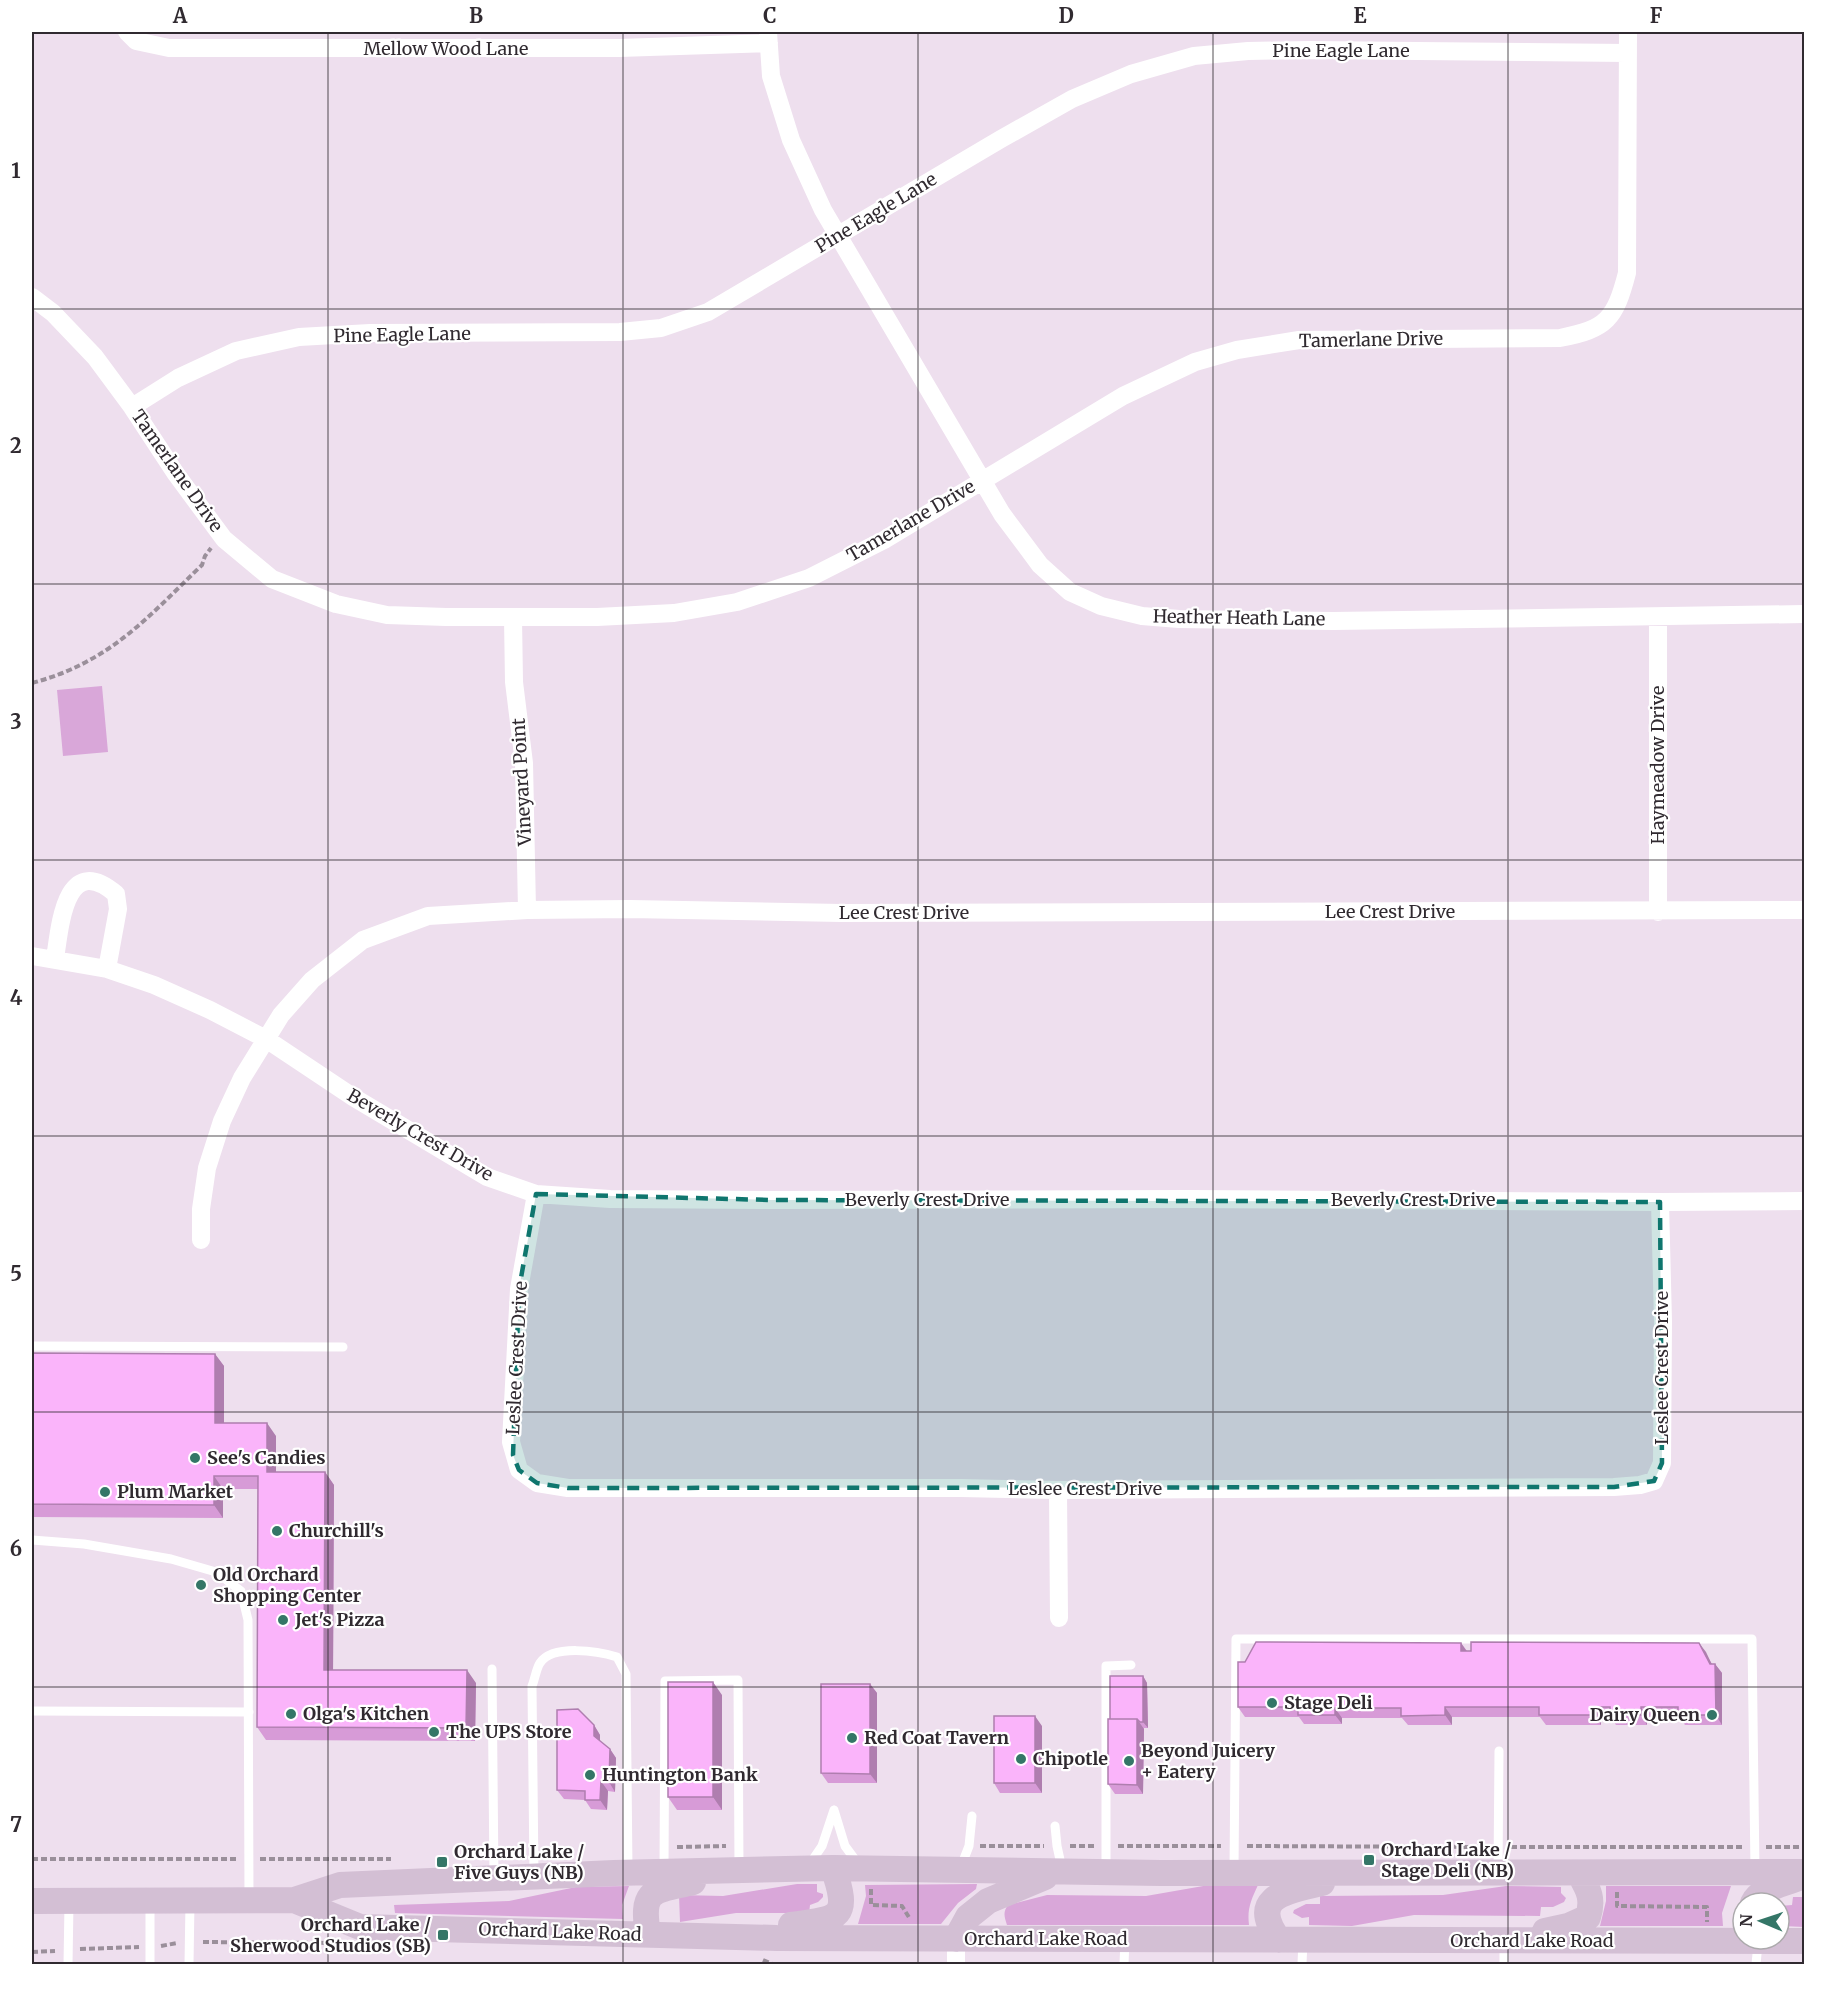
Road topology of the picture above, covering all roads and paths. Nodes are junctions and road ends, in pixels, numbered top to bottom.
1 (127, 32) edge
2 (1628, 32) edge
3 (769, 37) edge
4 (1628, 52) junction
5 (838, 236) junction
6 (32, 297) edge
7 (132, 407) junction
8 (981, 480) junction
9 (223, 537) junction
10 (1804, 614) edge
11 (513, 618) junction
12 (1658, 618) junction
13 (32, 683) edge
14 (527, 910) junction
15 (1804, 910) edge
16 (1658, 912) junction
17 (32, 956) edge
18 (55, 959) junction
19 (107, 969) junction
20 (266, 1039) junction
21 (536, 1194) junction
22 (1804, 1201) edge
23 (1660, 1202) junction
24 (201, 1240) dead end
25 (32, 1346) edge
26 (343, 1347) dead end
27 (1058, 1490) junction
28 (32, 1540) edge
29 (1059, 1618) dead end
30 (1131, 1665) dead end
31 (492, 1669) dead end
32 (32, 1711) edge
33 (249, 1712) junction
34 (1499, 1751) dead end
35 (972, 1816) dead end
36 (1055, 1826) dead end
37 (833, 1868) junction
38 (806, 1869) junction
39 (960, 1870) junction
40 (735, 1871) junction
41 (628, 1872) junction
42 (664, 1872) junction
43 (1062, 1872) junction
44 (1106, 1872) junction
45 (1234, 1873) junction
46 (1366, 1873) junction
47 (1498, 1873) junction
48 (1579, 1873) junction
49 (1755, 1873) junction
50 (1804, 1874) edge
51 (534, 1875) junction
52 (494, 1877) junction
53 (866, 1878) junction
54 (425, 1880) junction
55 (1617, 1889) dead end
56 (1765, 1891) edge
57 (32, 1900) edge
58 (69, 1900) junction
59 (150, 1900) junction
60 (190, 1900) junction
61 (249, 1900) junction
62 (294, 1900) junction
63 (910, 1926) dead end
64 (360, 1927) junction
65 (1707, 1928) dead end
66 (648, 1934) junction
67 (695, 1936) junction
68 (956, 1938) junction
69 (1125, 1939) junction
70 (1295, 1948) edge
71 (1731, 1948) edge
72 (1504, 1952) edge
73 (68, 1965) edge
74 (150, 1965) edge
75 (189, 1965) edge
76 (956, 1965) edge
77 (1124, 1965) edge

1 - 3 street, Mellow Wood Lane
2 - 4 street, Tamerlane Drive
3 - 5 street, Heather Heath Lane
4 - 5 street, Pine Eagle Lane
4 - 8 street, Tamerlane Drive
5 - 7 street, Pine Eagle Lane
5 - 8 street, Heather Heath Lane
6 - 7 street, Tamerlane Drive
7 - 9 street, Tamerlane Drive
8 - 11 street, Tamerlane Drive
8 - 12 street, Heather Heath Lane
9 - 11 street, Tamerlane Drive
9 - 13 path
10 - 12 street, Heather Heath Lane
11 - 14 street, Vineyard Point
12 - 16 street, Haymeadow Drive
14 - 16 street, Lee Crest Drive
14 - 20 street, Lee Crest Drive
15 - 16 street, Lee Crest Drive
17 - 18 street, Beverly Crest Drive
18 - 19 street, Beverly Crest Drive
18 - 19 street
19 - 20 street, Beverly Crest Drive
20 - 21 street, Beverly Crest Drive
20 - 24 street, Lee Crest Drive
21 - 23 street, Beverly Crest Drive
21 - 27 street, Leslee Crest Drive
22 - 23 street, Beverly Crest Drive
23 - 27 street, Leslee Crest Drive
25 - 26 lane
27 - 29 street
28 - 33 lane
30 - 44 lane
31 - 52 lane
32 - 33 lane
33 - 61 lane
34 - 47 lane
35 - 39 lane
36 - 43 lane
37 - 38 main road, Orchard Lake Road
37 - 53 main road, Orchard Lake Road
37 - 67 main road
38 - 40 main road, Orchard Lake Road
38 - 53 lane
39 - 43 main road, Orchard Lake Road
39 - 53 main road, Orchard Lake Road
40 - 42 main road, Orchard Lake Road
40 - 42 lane
40 - 66 main road
41 - 42 main road, Orchard Lake Road
41 - 51 main road, Orchard Lake Road
41 - 51 lane
43 - 44 main road, Orchard Lake Road
43 - 68 main road
44 - 45 main road, Orchard Lake Road
45 - 46 main road, Orchard Lake Road
45 - 49 lane
46 - 47 main road, Orchard Lake Road
46 - 70 main road
47 - 48 main road, Orchard Lake Road
48 - 49 main road, Orchard Lake Road
48 - 72 main road
49 - 50 main road, Orchard Lake Road
50 - 56 main road
51 - 52 main road, Orchard Lake Road
52 - 54 main road, Orchard Lake Road
53 - 63 path
54 - 62 main road, Orchard Lake Road
54 - 64 main road
55 - 65 path
57 - 58 main road, Orchard Lake Road
58 - 59 main road, Orchard Lake Road
58 - 73 lane
59 - 60 main road, Orchard Lake Road
59 - 74 lane
60 - 61 main road, Orchard Lake Road
60 - 75 lane
61 - 62 main road, Orchard Lake Road
62 - 64 main road, Orchard Lake Road
64 - 66 main road, Orchard Lake Road
66 - 67 main road, Orchard Lake Road
67 - 68 main road, Orchard Lake Road
68 - 69 main road, Orchard Lake Road
68 - 76 street
69 - 70 main road, Orchard Lake Road
69 - 77 lane
70 - 72 main road, Orchard Lake Road
71 - 72 main road, Orchard Lake Road

